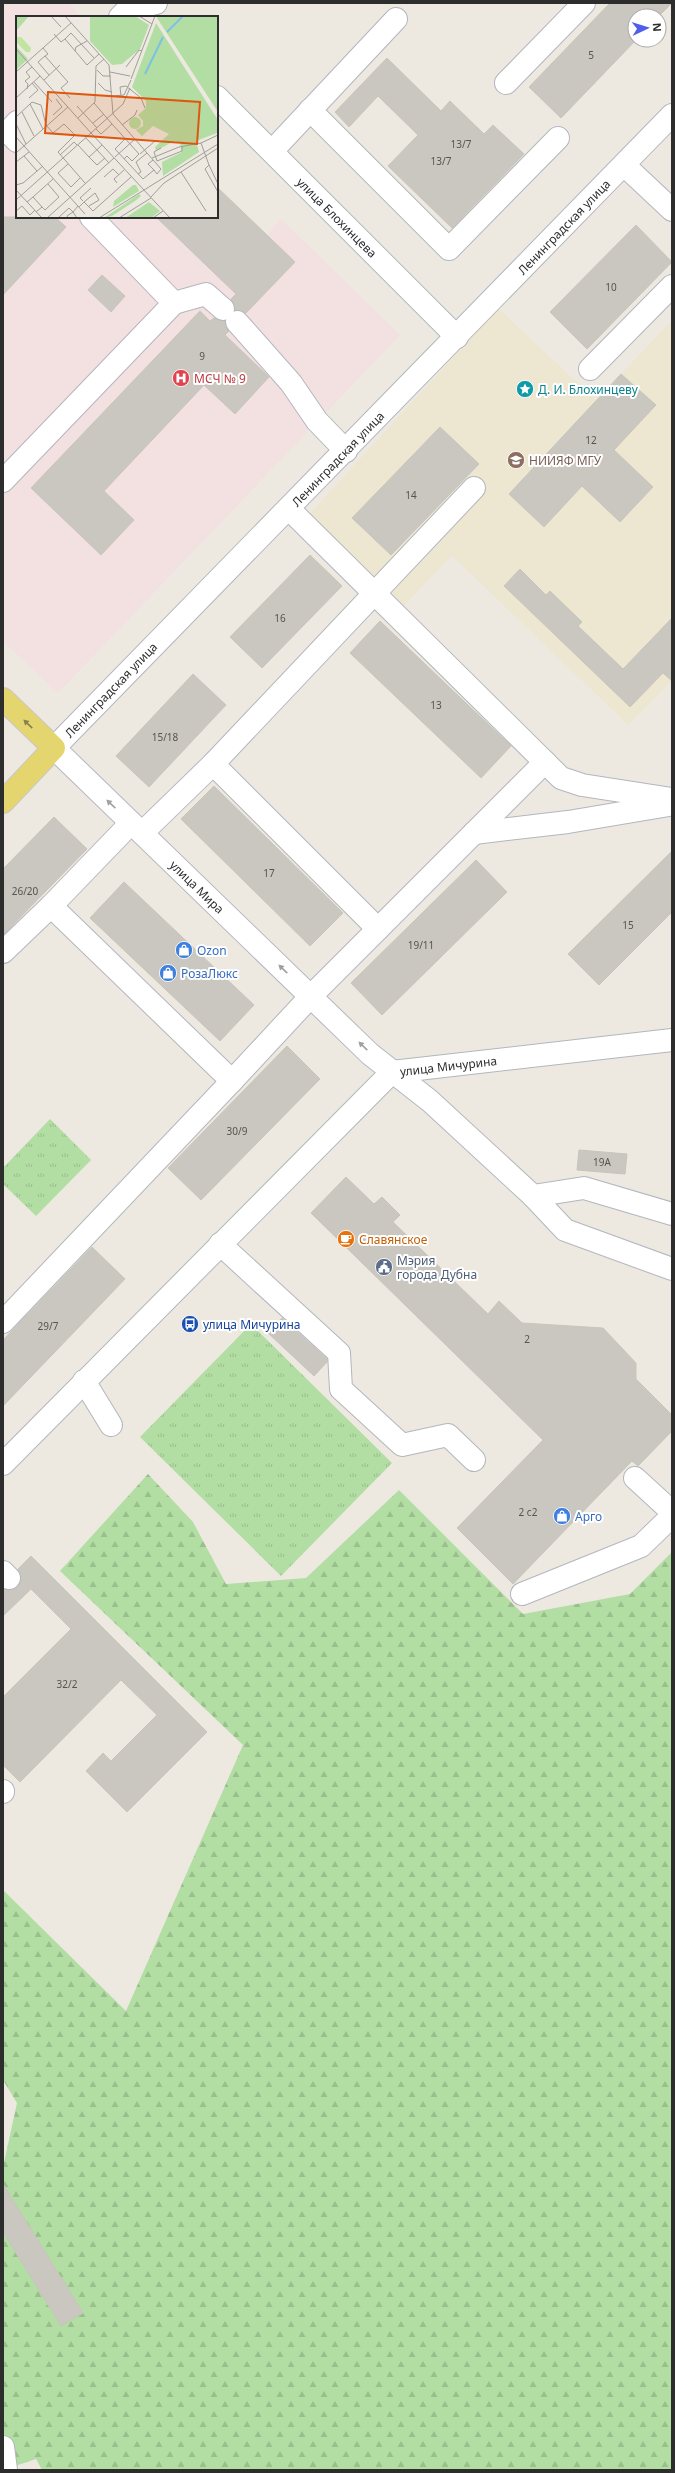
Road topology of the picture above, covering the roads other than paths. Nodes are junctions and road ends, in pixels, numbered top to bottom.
1 (156, 3) edge
2 (584, 3) edge
3 (125, 12) edge
4 (396, 19) dead end
5 (506, 83) dead end
6 (218, 98) edge
7 (310, 110) junction
8 (672, 115) edge
9 (16, 123) edge
10 (558, 138) dead end
11 (16, 140) edge
12 (273, 150) junction
13 (624, 165) junction
14 (672, 210) edge
15 (92, 218) edge
16 (672, 286) edge
17 (174, 303) junction
18 (458, 337) junction
19 (590, 369) dead end
20 (346, 451) junction
21 (3, 481) edge
22 (474, 488) dead end
23 (289, 509) junction
24 (375, 594) junction
25 (3, 699) edge
26 (54, 748) junction
27 (545, 762) junction
28 (212, 764) junction
29 (672, 799) edge
30 (3, 802) edge
31 (672, 804) edge
32 (136, 828) junction
33 (474, 833) junction
34 (51, 906) junction
35 (378, 929) junction
36 (3, 952) edge
37 (311, 996) junction
38 (672, 1042) edge
39 (392, 1072) junction
40 (232, 1081) junction
41 (533, 1196) junction
42 (672, 1214) edge
43 (220, 1244) junction
44 (672, 1269) edge
45 (5, 1316) edge
46 (84, 1381) junction
47 (111, 1425) dead end
48 (474, 1460) dead end
49 (4, 1461) edge
50 (635, 1478) dead end
51 (672, 1512) edge
52 (672, 1516) edge
53 (522, 1594) dead end
54 (3, 2447) edge
55 (6, 2470) edge

1 - 3 street
2 - 5 street
4 - 7 street
6 - 12 street, улица Блохинцева
7 - 10 street
7 - 12 street
8 - 13 street, Ленинградская улица
9 - 11 street
12 - 18 street, улица Блохинцева
13 - 14 street
13 - 18 street, Ленинградская улица
15 - 17 street
16 - 19 street
17 - 20 street
17 - 21 street
18 - 20 street, Ленинградская улица
20 - 23 street, Ленинградская улица
22 - 24 street
23 - 24 street
23 - 26 street, Ленинградская улица
24 - 27 street
24 - 28 street
26 -> 25 main road, улица Мира
26 - 30 main road, Ленинградская улица
32 -> 26 street, улица Мира
27 - 29 street
27 - 33 street
28 - 32 street
28 - 35 street
31 - 33 street
32 - 34 street
37 -> 32 street, улица Мира
33 - 35 street
34 - 36 street
34 - 40 street
35 - 37 street
39 -> 37 street, улица Мира
37 - 40 street
38 - 39 street, улица Мичурина
39 - 41 street, улица Мира
39 - 43 street, улица Мичурина
40 - 45 street
41 - 42 street
41 - 44 street, улица Мира
43 - 46 street, улица Мичурина
43 - 48 street
46 - 47 street
46 - 49 street, улица Мичурина
50 - 51 street
52 - 53 street
54 - 55 street

